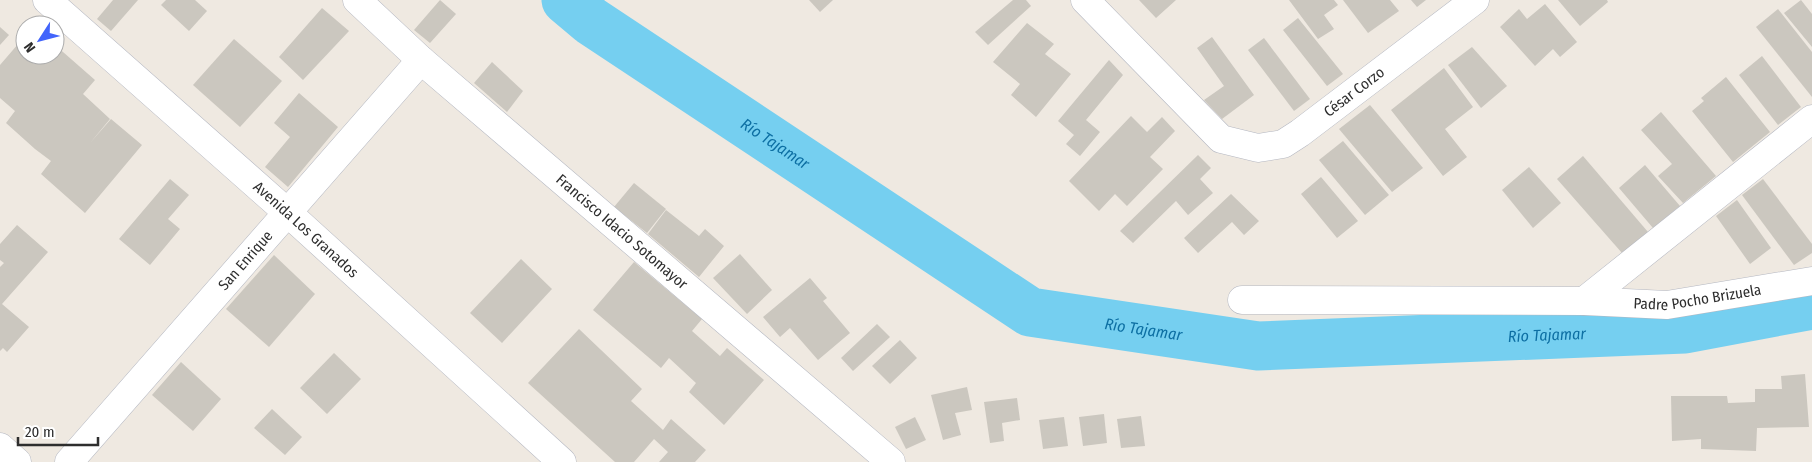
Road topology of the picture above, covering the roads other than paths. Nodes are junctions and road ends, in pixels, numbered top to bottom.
1 (47, 0) edge
2 (357, 0) edge
3 (1086, 0) edge
4 (1475, 0) edge
5 (421, 60) junction
6 (1812, 120) edge
7 (288, 212) junction
8 (1812, 281) edge
9 (1242, 300) dead end
10 (1584, 301) junction
11 (0, 447) edge
12 (17, 462) edge
13 (69, 462) edge
14 (562, 462) edge
15 (891, 462) edge

1 - 7 street, Avenida Los Granados
2 - 5 street, Francisco Idacio Sotomayor
3 - 4 street, César Corzo
5 - 7 street, San Enrique
5 - 15 street, Francisco Idacio Sotomayor
6 - 10 street
7 - 13 street, San Enrique
7 - 14 street, Avenida Los Granados
8 - 10 street, Padre Pocho Brizuela
9 - 10 street, Padre Pocho Brizuela
11 - 12 street

